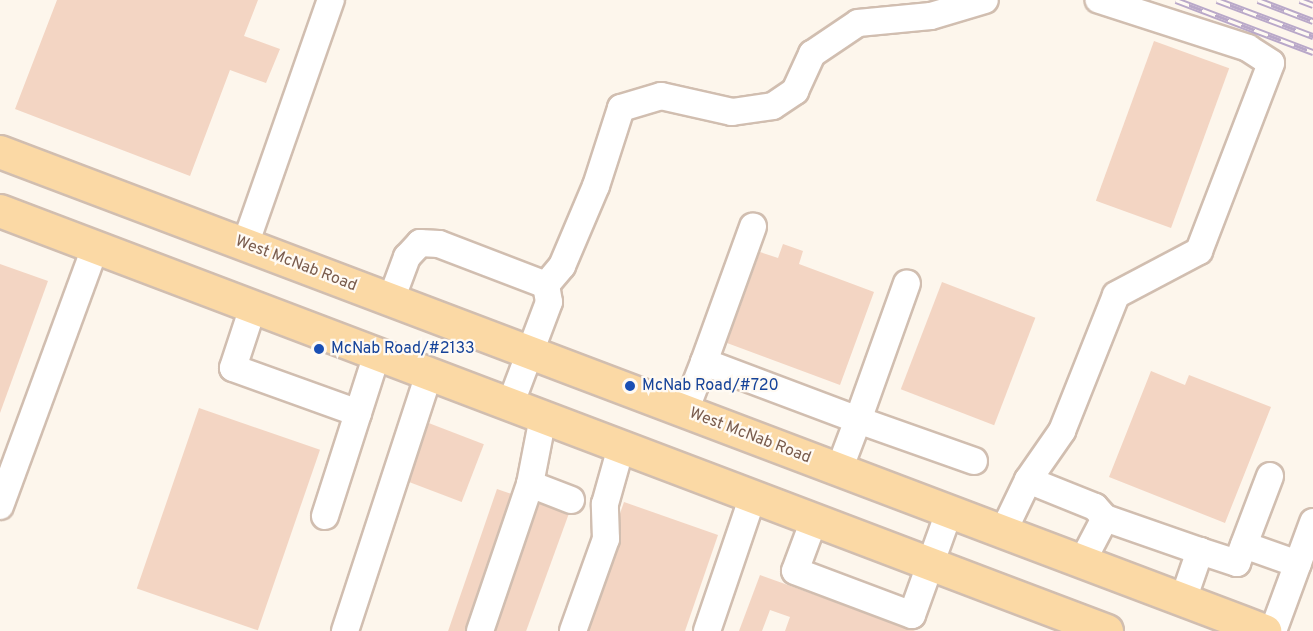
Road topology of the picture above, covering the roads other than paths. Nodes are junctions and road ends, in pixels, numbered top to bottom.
1 (331, 0) edge
2 (985, 0) edge
3 (1099, 0) edge
4 (0, 152) edge
5 (0, 212) edge
6 (753, 227) dead end
7 (245, 244) junction
8 (95, 248) junction
9 (907, 283) dead end
10 (546, 285) junction
11 (391, 300) junction
12 (253, 308) junction
13 (530, 352) junction
14 (377, 354) junction
15 (704, 362) junction
16 (429, 374) junction
17 (510, 405) junction
18 (685, 411) junction
19 (358, 413) junction
20 (543, 417) junction
21 (858, 420) junction
22 (621, 447) junction
23 (974, 461) dead end
24 (839, 470) junction
25 (1270, 476) dead end
26 (1028, 480) junction
27 (530, 484) junction
28 (753, 496) junction
29 (571, 500) dead end
30 (0, 506) edge
31 (949, 512) junction
32 (325, 516) dead end
33 (1105, 518) junction
34 (814, 520) junction
35 (1313, 522) edge
36 (1003, 532) junction
37 (1244, 545) junction
38 (1200, 551) junction
39 (1082, 562) junction
40 (931, 564) junction
41 (1301, 576) edge
42 (1183, 600) junction
43 (345, 631) edge
44 (480, 631) edge
45 (573, 631) edge
46 (706, 631) edge
47 (1107, 631) edge
48 (1265, 631) edge
49 (1273, 631) edge

1 - 7 lane
2 - 10 lane
3 - 26 lane
4 - 7 main road, West McNab Road
5 - 8 main road
6 - 15 lane
7 - 11 main road, West McNab Road
8 - 12 main road
8 - 30 lane
9 - 21 lane
10 - 11 lane
10 - 13 lane
11 - 13 main road, West McNab Road
12 - 14 main road
12 - 19 lane
13 - 17 lane
13 - 18 main road, West McNab Road
14 - 16 main road
14 - 19 lane
15 - 18 lane
15 - 21 lane
16 - 17 main road
16 - 43 lane
17 - 20 main road
18 - 24 main road, West McNab Road
19 - 32 lane
20 - 22 main road
20 - 27 lane
21 - 23 lane
21 - 24 lane
22 - 28 main road
22 - 45 lane
24 - 31 main road, West McNab Road
25 - 37 lane
26 - 33 lane
26 - 36 lane
27 - 29 lane
27 - 44 lane
28 - 34 main road
28 - 46 lane
31 - 36 main road, West McNab Road
31 - 40 lane
33 - 38 lane
33 - 39 lane
34 - 40 main road
34 - 40 lane
35 - 41 lane
36 - 39 main road, West McNab Road
37 - 38 lane
37 - 41 lane
38 - 42 lane
39 - 42 main road, West McNab Road
40 - 47 main road
41 - 49 lane
42 - 48 main road, West McNab Road

